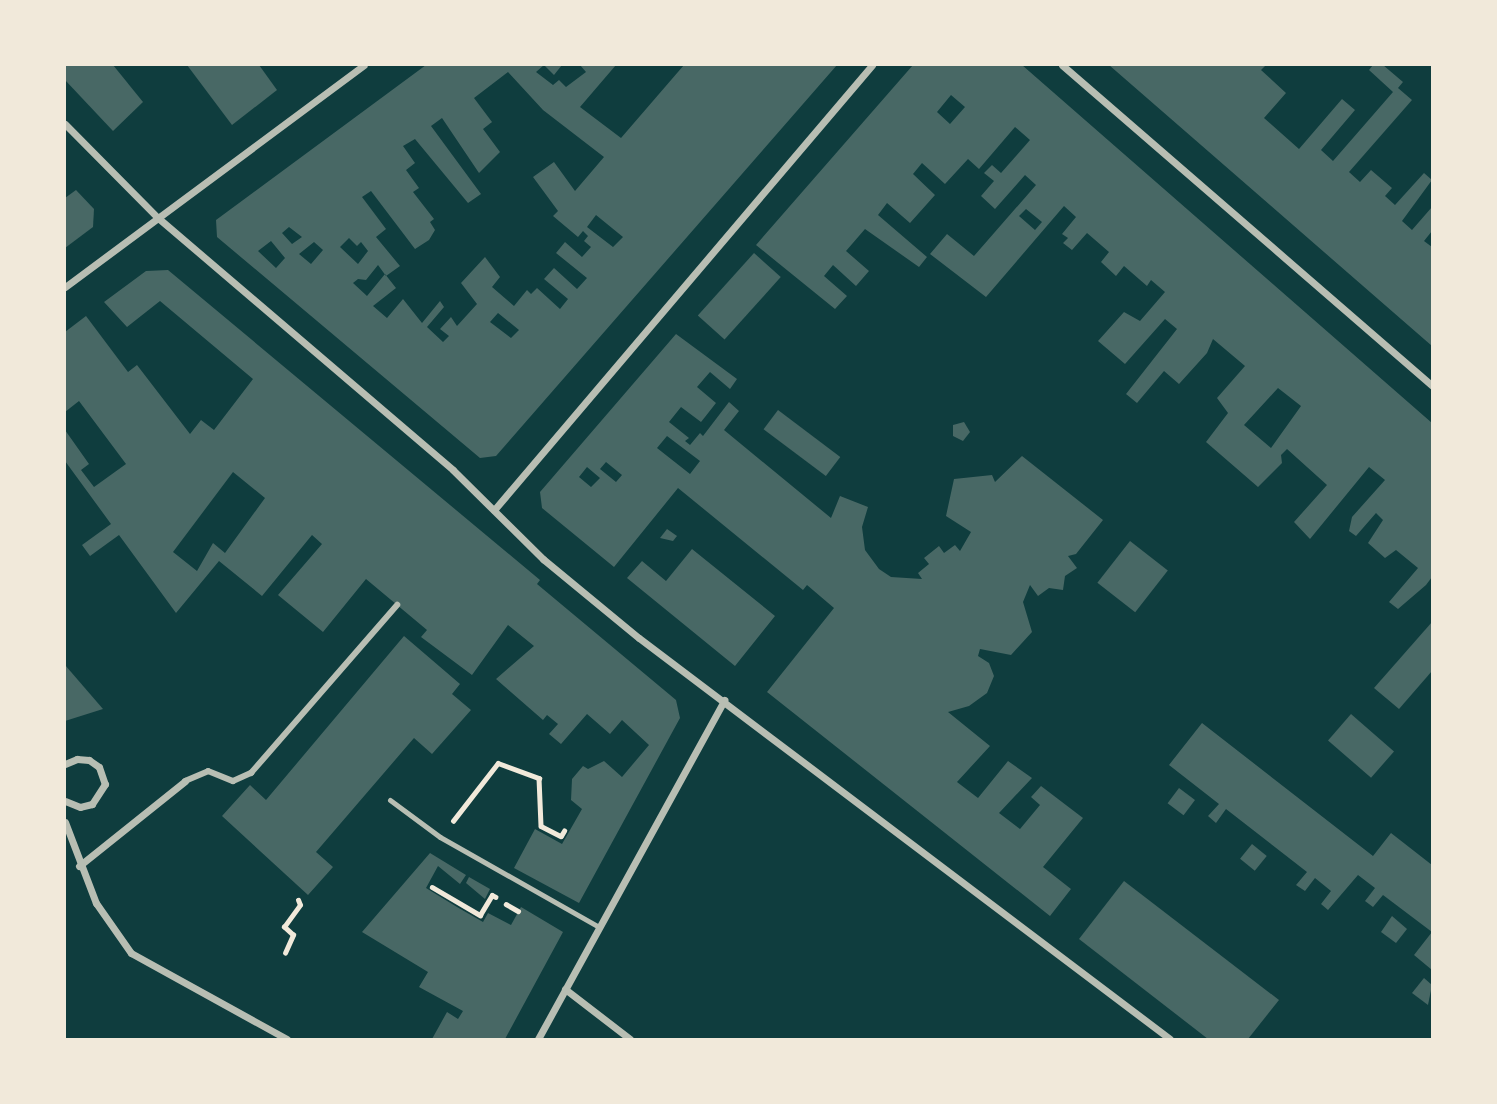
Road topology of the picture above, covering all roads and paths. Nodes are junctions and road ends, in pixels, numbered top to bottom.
1 (364, 65) edge
2 (872, 65) edge
3 (1062, 65) edge
4 (65, 124) edge
5 (157, 217) junction
6 (65, 286) edge
7 (1432, 386) edge
8 (494, 510) junction
9 (397, 605) dead end
10 (724, 700) junction
11 (65, 764) edge
12 (185, 781) joint
13 (390, 800) dead end
14 (65, 801) edge
15 (65, 822) edge
16 (564, 831) dead end
17 (440, 836) junction
18 (79, 866) junction
19 (432, 887) dead end
20 (298, 900) dead end
21 (519, 911) dead end
22 (599, 927) junction
23 (285, 953) dead end
24 (565, 989) junction
25 (287, 1039) edge
26 (537, 1039) edge
27 (630, 1039) edge
28 (1170, 1039) edge

1 - 5 street
2 - 8 street
3 - 7 street
4 - 5 street
5 - 6 street
5 - 8 street
8 - 10 street
9 - 12 street
10 - 22 street
10 - 28 street
11 - 14 street
12 - 18 street
13 - 17 lane
15 - 18 street
16 - 17 path
17 - 22 lane
18 - 25 street
19 - 21 path
20 - 23 path
22 - 24 street
24 - 26 street
24 - 27 street

